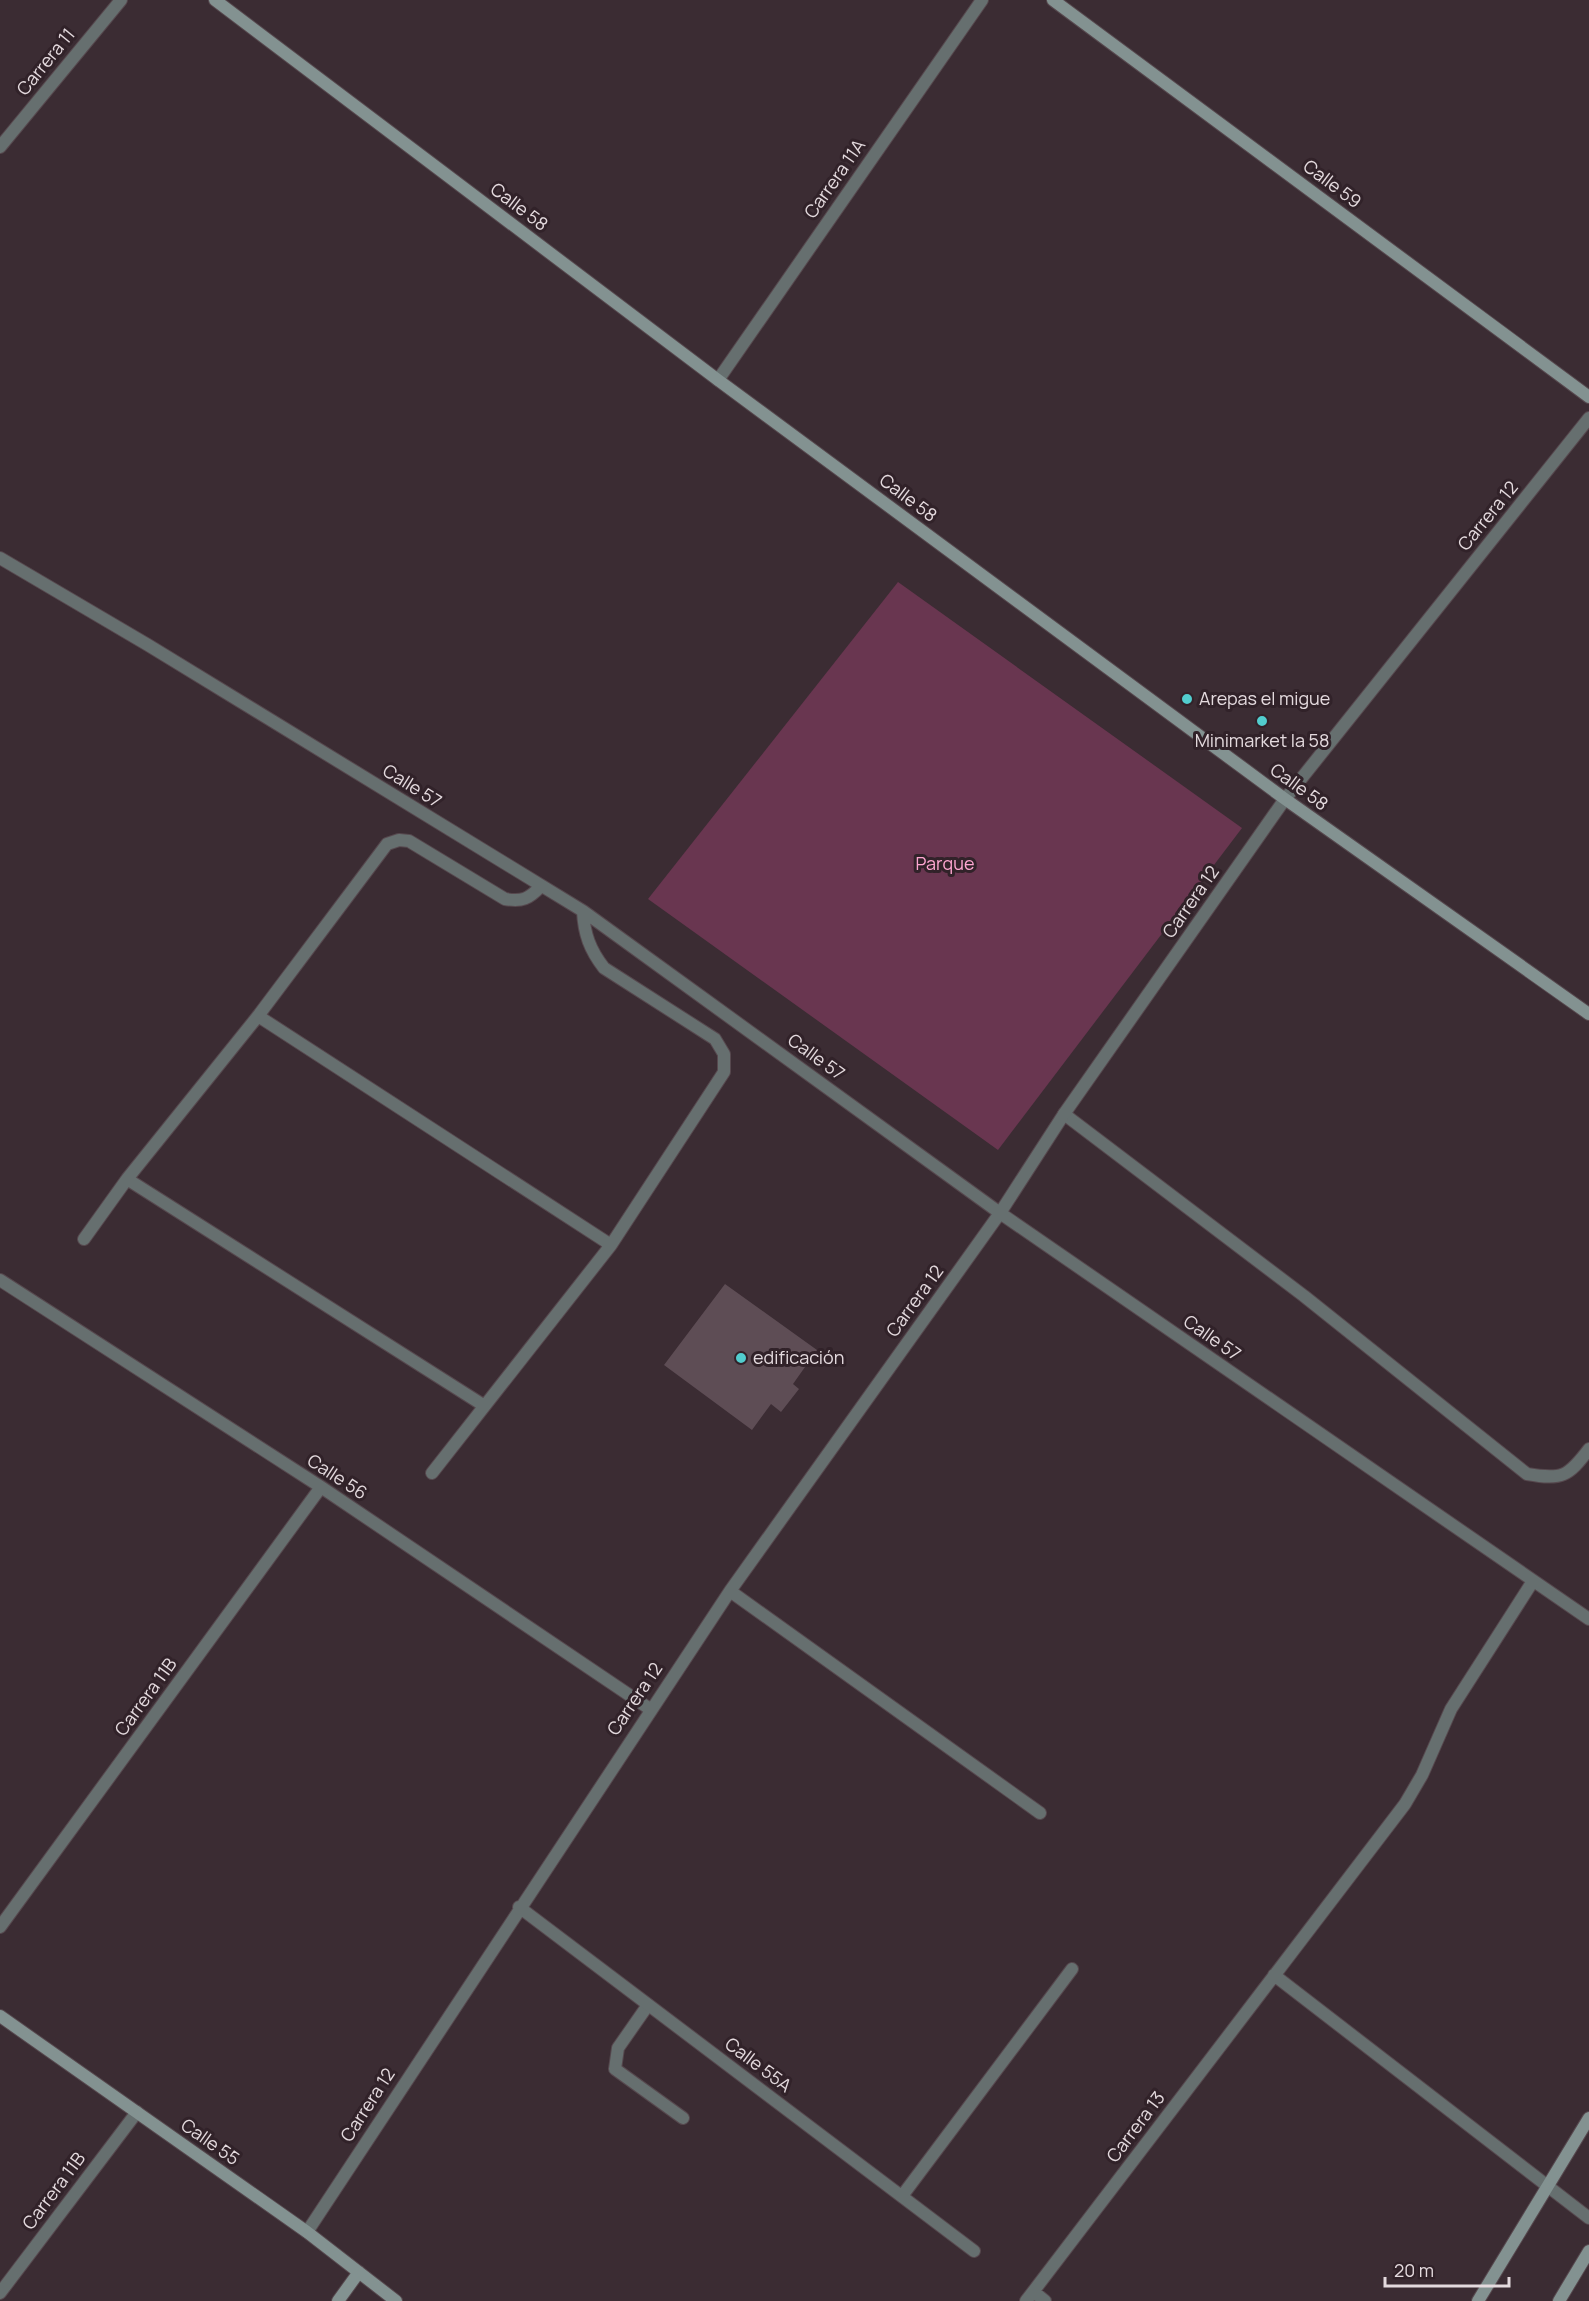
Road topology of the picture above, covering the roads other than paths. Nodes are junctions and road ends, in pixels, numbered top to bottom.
1 (121, 0) edge
2 (215, 0) edge
3 (982, 0) edge
4 (1053, 0) edge
5 (0, 147) edge
6 (718, 380) junction
7 (1589, 397) edge
8 (1589, 418) edge
9 (0, 558) edge
10 (1285, 800) junction
11 (541, 886) junction
12 (583, 911) junction
13 (1589, 1014) edge
14 (258, 1016) junction
15 (1064, 1114) junction
16 (127, 1179) junction
17 (1000, 1213) junction
18 (84, 1239) dead end
19 (610, 1245) junction
20 (0, 1280) edge
21 (483, 1405) junction
22 (1589, 1449) edge
23 (432, 1473) dead end
24 (321, 1487) junction
25 (1533, 1581) junction
26 (730, 1591) junction
27 (1589, 1619) edge
28 (650, 1708) junction
29 (1040, 1813) dead end
30 (519, 1907) junction
31 (0, 1927) edge
32 (1072, 1969) dead end
33 (1274, 1975) junction
34 (648, 2004) junction
35 (0, 2016) edge
36 (137, 2112) junction
37 (683, 2118) dead end
38 (1589, 2118) edge
39 (1546, 2187) junction
40 (902, 2196) junction
41 (1589, 2218) edge
42 (307, 2232) junction
43 (974, 2251) dead end
44 (1589, 2251) edge
45 (359, 2272) junction
46 (0, 2293) edge
47 (1030, 2297) edge
48 (338, 2301) edge
49 (396, 2301) edge
50 (1045, 2301) edge
51 (1478, 2301) edge
52 (1559, 2301) edge

1 - 5 street, Carrera 11
2 - 6 street, Calle 58
3 - 6 street, Carrera 11A
4 - 7 street, Calle 59
6 - 10 street, Calle 58
8 - 10 street, Carrera 12
9 - 11 street, Calle 57
10 - 13 street, Calle 58
10 - 15 street, Carrera 12
11 - 12 street, Calle 57
11 - 14 street
12 - 17 street, Calle 57
12 - 19 street
14 - 16 street
14 - 19 street
15 - 17 street, Carrera 12
15 - 22 street
16 - 18 street
16 - 21 street
17 - 25 street, Calle 57
17 - 26 street, Carrera 12
19 - 21 street
20 - 24 street, Calle 56
21 - 23 street
24 - 28 street, Calle 56
24 - 31 street, Carrera 11B
25 - 27 street, Calle 57
25 - 33 street, Carrera 13
26 - 28 street, Carrera 12
26 - 29 street
28 - 30 street, Carrera 12
30 - 34 street, Calle 55A
30 - 42 street, Carrera 12
32 - 40 street
33 - 39 street
33 - 47 street, Carrera 13
34 - 37 street
34 - 40 street, Calle 55A
35 - 36 street, Calle 55
36 - 42 street, Calle 55
36 - 46 street, Carrera 11B
38 - 39 street
39 - 41 street
39 - 51 street
40 - 43 street, Calle 55A
42 - 45 street, Calle 55
44 - 52 street
45 - 48 street
45 - 49 street, Calle 55
47 - 50 street

